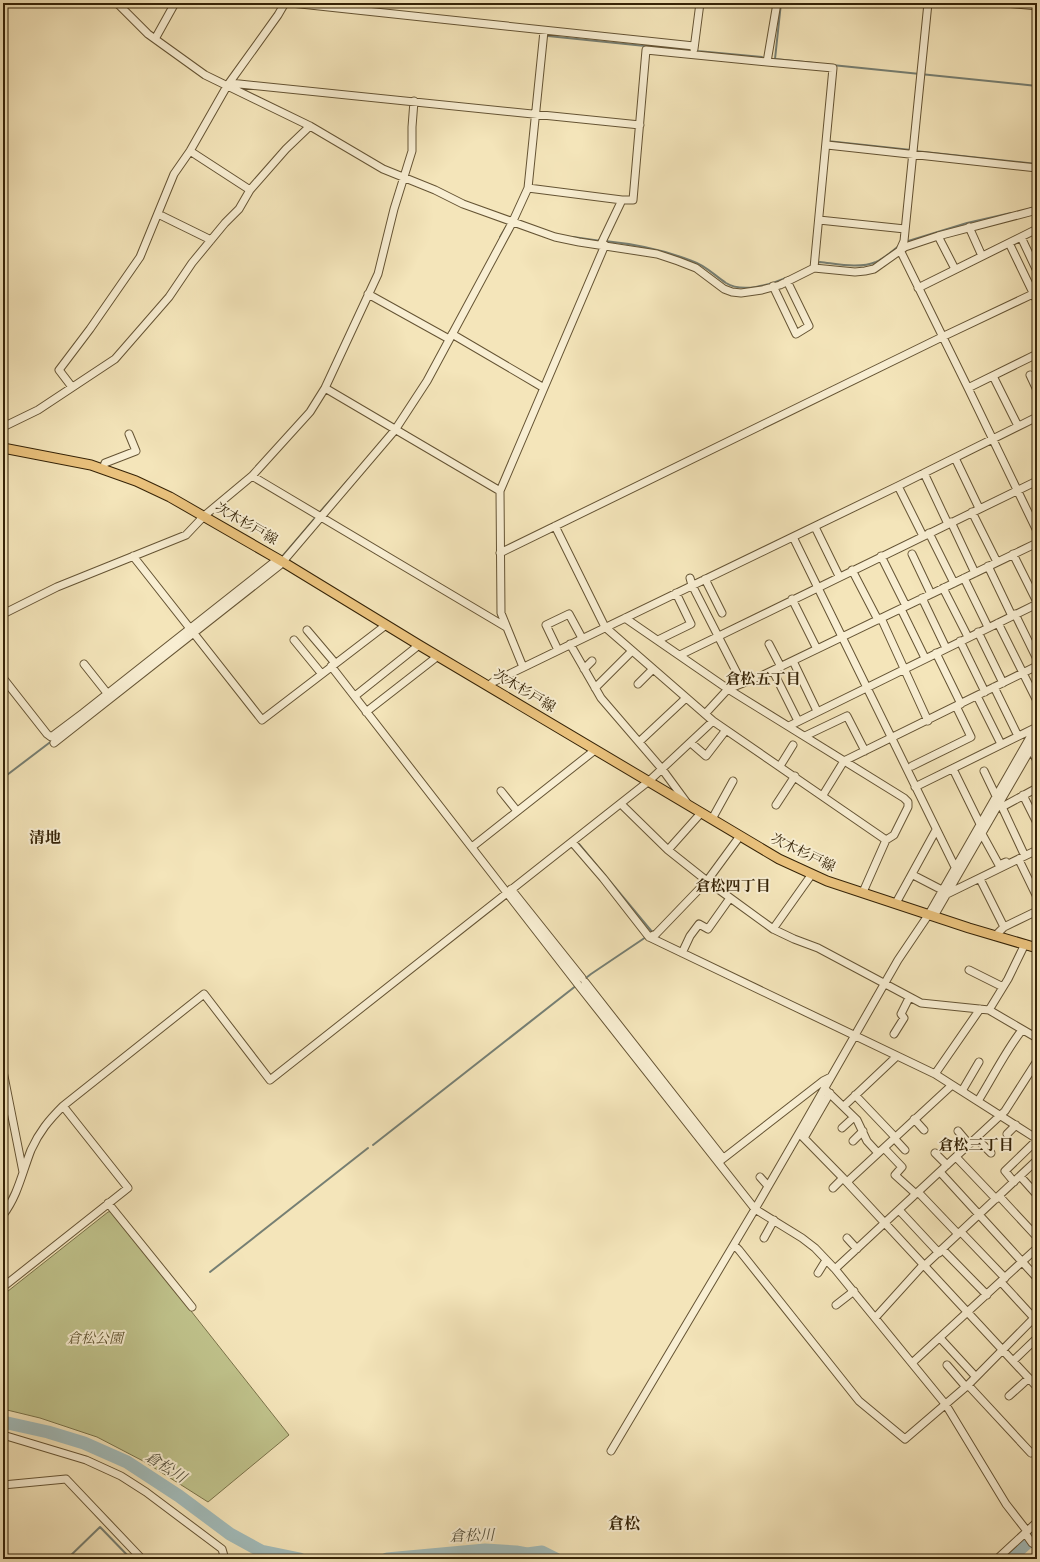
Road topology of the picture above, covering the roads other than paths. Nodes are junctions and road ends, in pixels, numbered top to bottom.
1 (116, 3) edge
2 (175, 3) edge
3 (285, 3) edge
4 (291, 3) edge
5 (700, 3) edge
6 (776, 3) edge
7 (928, 3) edge
8 (1006, 3) edge
9 (1037, 6) edge
10 (544, 31) junction
11 (155, 39) junction
12 (694, 46) junction
13 (693, 55) junction
14 (768, 62) junction
15 (229, 84) junction
16 (414, 101) junction
17 (536, 114) junction
18 (310, 126) junction
19 (640, 126) junction
20 (827, 144) junction
21 (190, 151) junction
22 (912, 154) junction
23 (1037, 168) edge
24 (403, 177) junction
25 (528, 188) junction
26 (250, 190) junction
27 (622, 200) junction
28 (1037, 210) edge
29 (158, 214) junction
30 (819, 220) junction
31 (512, 223) junction
32 (969, 227) junction
33 (905, 229) junction
34 (1037, 229) edge
35 (938, 236) junction
36 (1021, 237) junction
37 (211, 240) junction
38 (603, 245) junction
39 (1012, 247) dead end
40 (900, 250) junction
41 (982, 256) junction
42 (814, 268) junction
43 (955, 270) junction
44 (1037, 271) edge
45 (787, 281) junction
46 (773, 286) junction
47 (918, 288) junction
48 (1035, 293) edge
49 (368, 294) junction
50 (1037, 302) edge
51 (451, 337) junction
52 (942, 337) junction
53 (1037, 354) edge
54 (1030, 375) dead end
55 (993, 376) junction
56 (72, 388) junction
57 (325, 388) junction
58 (544, 388) junction
59 (968, 388) junction
60 (1037, 390) edge
61 (1037, 417) edge
62 (1018, 426) junction
63 (3, 427) edge
64 (395, 430) junction
65 (129, 434) dead end
66 (992, 439) junction
67 (3, 448) edge
68 (956, 458) junction
69 (103, 469) junction
70 (924, 473) junction
71 (252, 476) junction
72 (1037, 481) edge
73 (898, 486) junction
74 (1017, 490) junction
75 (500, 491) junction
76 (979, 508) junction
77 (972, 512) junction
78 (204, 516) junction
79 (320, 517) junction
80 (949, 523) junction
81 (555, 526) junction
82 (815, 526) junction
83 (1037, 531) edge
84 (926, 535) junction
85 (793, 537) junction
86 (1037, 543) edge
87 (500, 553) junction
88 (912, 554) dead end
89 (1014, 554) junction
90 (133, 556) junction
91 (881, 556) junction
92 (280, 560) junction
93 (997, 562) junction
94 (988, 566) junction
95 (852, 570) junction
96 (975, 573) junction
97 (839, 576) junction
98 (964, 578) junction
99 (705, 579) junction
100 (691, 582) junction
101 (954, 583) junction
102 (818, 587) junction
103 (943, 588) junction
104 (676, 593) junction
105 (931, 594) junction
106 (922, 598) junction
107 (792, 599) junction
108 (1036, 605) edge
109 (904, 607) junction
110 (722, 613) dead end
111 (3, 614) edge
112 (1014, 615) junction
113 (625, 618) junction
114 (879, 619) junction
115 (998, 623) junction
116 (386, 625) junction
117 (506, 627) junction
118 (605, 627) junction
119 (988, 627) junction
120 (307, 630) dead end
121 (192, 631) junction
122 (978, 632) junction
123 (718, 635) junction
124 (842, 637) junction
125 (968, 637) junction
126 (582, 638) junction
127 (294, 640) dead end
128 (658, 640) junction
129 (960, 641) junction
130 (570, 644) junction
131 (769, 644) dead end
132 (419, 645) junction
133 (946, 648) junction
134 (817, 649) junction
135 (558, 650) junction
136 (632, 652) junction
137 (936, 653) junction
138 (680, 655) junction
139 (438, 656) junction
140 (925, 658) junction
141 (1037, 659) edge
142 (592, 661) dead end
143 (793, 661) junction
144 (84, 664) dead end
145 (333, 665) junction
146 (1037, 666) edge
147 (523, 667) junction
148 (781, 667) junction
149 (904, 668) junction
150 (584, 669) junction
151 (653, 669) junction
152 (773, 671) junction
153 (321, 673) junction
154 (1023, 673) junction
155 (3, 678) edge
156 (742, 683) junction
157 (1002, 683) junction
158 (638, 684) dead end
159 (488, 686) junction
160 (867, 686) junction
161 (994, 687) junction
162 (595, 688) junction
163 (728, 689) junction
164 (985, 692) junction
165 (107, 693) junction
166 (355, 696) junction
167 (978, 696) junction
168 (686, 698) junction
169 (1037, 701) edge
170 (959, 705) junction
171 (817, 711) junction
172 (366, 712) junction
173 (705, 714) junction
174 (928, 720) junction
175 (713, 721) junction
176 (798, 721) junction
177 (789, 726) junction
178 (1036, 726) edge
179 (726, 730) junction
180 (805, 736) junction
181 (1018, 736) junction
182 (892, 738) junction
183 (1037, 738) edge
184 (639, 742) junction
185 (54, 743) dead end
186 (691, 743) junction
187 (1001, 744) junction
188 (793, 745) dead end
189 (1031, 749) junction
190 (595, 750) junction
191 (865, 751) junction
192 (844, 761) junction
193 (1037, 761) edge
194 (780, 766) junction
195 (912, 766) dead end
196 (662, 769) junction
197 (953, 769) junction
198 (984, 771) dead end
199 (795, 776) junction
200 (649, 781) junction
201 (733, 781) dead end
202 (916, 787) junction
203 (1037, 788) edge
204 (501, 791) dead end
205 (823, 795) junction
206 (1023, 795) junction
207 (996, 796) junction
208 (621, 804) junction
209 (776, 805) dead end
210 (690, 806) junction
211 (1000, 806) junction
212 (518, 811) junction
213 (701, 813) junction
214 (712, 819) junction
215 (1037, 823) edge
216 (980, 824) junction
217 (936, 830) junction
218 (982, 834) junction
219 (740, 836) junction
220 (886, 840) junction
221 (572, 842) junction
222 (1037, 846) edge
223 (472, 847) junction
224 (668, 850) junction
225 (1037, 850) edge
226 (1023, 852) junction
227 (1019, 860) junction
228 (954, 867) junction
229 (812, 874) junction
230 (913, 874) junction
231 (980, 879) junction
232 (707, 881) junction
233 (509, 890) junction
234 (863, 892) junction
235 (945, 892) junction
236 (1037, 897) edge
237 (730, 898) junction
238 (896, 903) junction
239 (1037, 911) edge
240 (931, 915) junction
241 (1004, 927) junction
242 (773, 929) junction
243 (649, 936) junction
244 (995, 936) junction
245 (1025, 944) junction
246 (1037, 948) edge
247 (682, 953) junction
248 (969, 970) dead end
249 (884, 984) junction
250 (1003, 987) junction
251 (909, 998) junction
252 (980, 1009) junction
253 (989, 1010) junction
254 (1022, 1030) junction
255 (894, 1034) dead end
256 (856, 1036) junction
257 (1037, 1038) edge
258 (897, 1056) junction
259 (1037, 1061) edge
260 (979, 1062) dead end
261 (3, 1071) edge
262 (936, 1074) junction
263 (832, 1077) junction
264 (952, 1085) junction
265 (828, 1091) junction
266 (962, 1091) junction
267 (855, 1095) junction
268 (978, 1101) junction
269 (63, 1106) junction
270 (844, 1106) junction
271 (1000, 1115) junction
272 (854, 1117) junction
273 (914, 1119) junction
274 (1016, 1125) junction
275 (842, 1128) dead end
276 (924, 1130) dead end
277 (863, 1131) junction
278 (958, 1131) dead end
279 (1007, 1134) dead end
280 (802, 1136) junction
281 (894, 1138) junction
282 (976, 1138) junction
283 (1037, 1139) edge
284 (853, 1141) dead end
285 (969, 1144) junction
286 (905, 1150) dead end
287 (881, 1151) junction
288 (935, 1153) dead end
289 (991, 1153) dead end
290 (956, 1157) junction
291 (721, 1160) junction
292 (1037, 1160) edge
293 (947, 1166) junction
294 (940, 1172) junction
295 (23, 1174) junction
296 (1020, 1176) junction
297 (760, 1177) dead end
298 (845, 1180) junction
299 (1014, 1182) junction
300 (768, 1186) junction
301 (833, 1188) dead end
302 (917, 1193) junction
303 (1037, 1195) edge
304 (997, 1198) junction
305 (108, 1203) junction
306 (755, 1209) junction
307 (899, 1210) junction
308 (980, 1214) junction
309 (3, 1215) edge
310 (774, 1220) junction
311 (885, 1224) junction
312 (960, 1233) junction
313 (1037, 1237) edge
314 (764, 1238) dead end
315 (847, 1238) dead end
316 (734, 1245) junction
317 (857, 1249) junction
318 (940, 1251) junction
319 (1036, 1251) edge
320 (826, 1260) junction
321 (1023, 1262) junction
322 (924, 1265) junction
323 (835, 1269) junction
324 (818, 1273) dead end
325 (1037, 1278) edge
326 (1003, 1280) junction
327 (3, 1287) edge
328 (854, 1291) junction
329 (987, 1295) junction
330 (836, 1305) dead end
331 (192, 1307) dead end
332 (968, 1313) junction
333 (1036, 1317) edge
334 (875, 1318) junction
335 (940, 1338) junction
336 (1037, 1338) edge
337 (1002, 1350) junction
338 (1013, 1361) junction
339 (912, 1363) junction
340 (947, 1365) dead end
341 (976, 1377) junction
342 (1029, 1378) junction
343 (967, 1386) junction
344 (1037, 1387) edge
345 (1009, 1396) dead end
346 (946, 1405) junction
347 (3, 1435) edge
348 (611, 1451) dead end
349 (1031, 1453) dead end
350 (3, 1485) edge
351 (1037, 1522) edge
352 (1032, 1540) edge
353 (142, 1559) edge
354 (222, 1559) edge
355 (997, 1559) edge

1 - 11 street
2 - 11 street
3 - 15 street
4 - 10 street
5 - 12 street
6 - 14 street
7 - 22 street
8 - 9 street
10 - 12 street
10 - 17 street
11 - 15 street
12 - 13 street
13 - 14 street
13 - 19 street
14 - 20 street
15 - 16 street
15 - 18 street
15 - 21 street
16 - 17 street
16 - 24 street
17 - 19 street
17 - 25 street
18 - 24 street
18 - 26 street
19 - 27 street
20 - 22 street
20 - 30 street
21 - 26 street
21 - 29 street
22 - 23 street
22 - 33 street
24 - 31 street
24 - 49 street
25 - 27 street
25 - 31 street
26 - 37 street
27 - 38 street
28 - 32 street
29 - 37 street
29 - 56 street
30 - 33 street
30 - 42 street
31 - 38 street
31 - 51 street
32 - 35 street
32 - 41 street
33 - 40 street
34 - 36 street
35 - 40 street
35 - 43 street
36 - 41 street
36 - 44 street
37 - 56 street
38 - 46 street
38 - 58 street
39 - 48 street
40 - 42 street
40 - 47 street
41 - 43 street
42 - 45 street
43 - 47 street
45 - 46 street
45 - 46 street
47 - 52 street
48 - 50 street
48 - 52 street
49 - 51 street
49 - 57 street
51 - 58 street
51 - 64 street
52 - 59 street
52 - 81 street
53 - 55 street
54 - 60 street
55 - 59 street
55 - 62 street
56 - 63 street
57 - 64 street
57 - 71 street
58 - 75 street
59 - 66 street
61 - 62 street
62 - 66 street
64 - 75 street
64 - 79 street
65 - 69 street
66 - 68 street
66 - 74 street
67 - 69 main road, 次木杉戸線
68 - 70 street
68 - 76 street
69 - 78 main road, 次木杉戸線
70 - 73 street
70 - 80 street
71 - 78 street
71 - 79 street
72 - 74 street
73 - 82 street
73 - 84 street
74 - 76 street
74 - 83 street
75 - 87 street
76 - 77 street
77 - 80 street
77 - 93 street
78 - 90 street
78 - 92 main road, 次木杉戸線
79 - 92 street
79 - 117 street
80 - 84 street
80 - 96 street
81 - 87 street
81 - 118 street
82 - 85 street
82 - 97 street
84 - 91 street
84 - 101 street
85 - 99 street
85 - 102 street
86 - 89 street
87 - 117 street
88 - 105 street
89 - 93 street
89 - 108 street
90 - 111 street
90 - 121 street
91 - 95 street
91 - 109 street
92 - 116 main road, 次木杉戸線
92 - 121 street
93 - 94 street
94 - 96 street
94 - 112 street
95 - 97 street
95 - 114 street
96 - 98 street
97 - 102 street
98 - 101 street
98 - 119 street
99 - 100 street
99 - 110 street
100 - 104 street
100 - 123 street
101 - 103 street
102 - 107 street
102 - 124 street
103 - 105 street
103 - 125 street
104 - 113 street
104 - 128 street
105 - 106 street
106 - 109 street
106 - 133 street
107 - 123 street
107 - 134 street
108 - 112 street
109 - 114 street
109 - 140 street
112 - 115 street
112 - 141 street
113 - 118 street
113 - 128 street
114 - 124 street
114 - 149 street
115 - 119 street
115 - 154 street
116 - 132 main road, 次木杉戸線
116 - 145 street
117 - 147 street
118 - 126 street
118 - 136 street
119 - 122 street
120 - 145 street
121 - 153 street
121 - 165 street
121 - 185 street
122 - 125 street
122 - 157 street
123 - 138 street
123 - 156 street
124 - 134 street
124 - 160 street
125 - 129 street
126 - 130 street
126 - 135 street
127 - 153 street
128 - 138 street
129 - 133 street
129 - 164 street
130 - 135 street
130 - 150 street
131 - 148 street
132 - 139 main road, 次木杉戸線
132 - 166 street
133 - 137 street
134 - 143 street
135 - 147 street
136 - 151 street
136 - 162 street
137 - 140 street
137 - 170 street
138 - 163 street
139 - 159 main road, 次木杉戸線
139 - 172 street
140 - 149 street
142 - 150 street
143 - 148 street
143 - 171 street
144 - 165 street
145 - 153 street
145 - 166 street
146 - 154 street
147 - 159 street
148 - 152 street
149 - 160 street
149 - 174 street
150 - 162 street
151 - 158 street
151 - 168 street
152 - 156 street
152 - 176 street
154 - 157 street
154 - 169 street
155 - 165 street
156 - 163 street
157 - 161 street
159 - 190 main road, 次木杉戸線
160 - 171 street
160 - 182 street
161 - 164 street
161 - 181 street
162 - 184 street
163 - 173 street
163 - 177 street
164 - 167 street
166 - 172 street
167 - 170 street
167 - 187 street
168 - 173 street
168 - 184 street
170 - 174 street
170 - 195 street
171 - 176 street
172 - 223 street
173 - 175 street
174 - 182 street
175 - 179 street
175 - 186 street
176 - 177 street
177 - 180 street
178 - 181 street
178 - 207 street
179 - 186 street
179 - 194 street
180 - 191 street
180 - 192 street
181 - 187 street
182 - 191 street
182 - 202 street
183 - 189 street
184 - 196 street
186 - 196 street
187 - 197 street
188 - 194 street
189 - 193 street
189 - 211 street
190 - 200 main road, 次木杉戸線
190 - 212 street
191 - 192 street
192 - 205 street
192 - 220 street
194 - 199 street
196 - 200 street
196 - 210 street
197 - 202 street
197 - 216 street
198 - 207 street
199 - 205 street
199 - 209 street
200 - 208 street
200 - 210 main road, 次木杉戸線
201 - 214 street
202 - 217 street
203 - 206 street
204 - 212 street
205 - 220 street
206 - 211 street
206 - 215 street
207 - 216 street
208 - 221 street
208 - 224 street
210 - 213 main road, 次木杉戸線
211 - 218 street
211 - 226 street
212 - 223 street
213 - 214 main road, 次木杉戸線
213 - 224 street
214 - 219 main road, 次木杉戸線
216 - 228 street
217 - 228 street
217 - 230 street
218 - 226 street
218 - 235 street
219 - 229 main road, 次木杉戸線
219 - 232 street
220 - 234 street
221 - 233 street
221 - 243 street
222 - 226 street
223 - 233 street
224 - 232 street
225 - 227 street
227 - 231 street
227 - 236 street
228 - 235 street
229 - 234 main road, 次木杉戸線
229 - 242 street
230 - 235 street
230 - 238 street
231 - 235 street
231 - 241 street
232 - 237 street
232 - 243 street
233 - 269 street
233 - 291 street
233 - 291 street
234 - 238 main road, 次木杉戸線
235 - 240 street
237 - 242 street
237 - 247 street
238 - 240 main road, 次木杉戸線
239 - 241 street
240 - 244 main road, 次木杉戸線
240 - 249 street
241 - 244 street
242 - 249 street
243 - 247 street
244 - 245 main road, 次木杉戸線
245 - 246 main road, 次木杉戸線
245 - 250 street
247 - 256 street
248 - 250 street
249 - 251 street
249 - 256 street
250 - 253 street
251 - 252 street
251 - 255 street
252 - 253 street
252 - 262 street
253 - 254 street
254 - 257 street
254 - 268 street
256 - 258 street
256 - 263 street
258 - 262 street
258 - 267 street
259 - 271 street
260 - 266 street
261 - 295 street
262 - 264 street
263 - 265 street
263 - 291 street
264 - 266 street
264 - 273 street
265 - 270 street
265 - 280 street
266 - 268 street
267 - 270 street
267 - 281 street
268 - 271 street
269 - 295 street
269 - 305 street
270 - 272 street
271 - 274 street
271 - 282 street
272 - 275 street
272 - 277 street
273 - 276 street
273 - 281 street
274 - 279 street
274 - 283 street
277 - 284 street
277 - 287 street
278 - 285 street
280 - 298 street
280 - 300 street
281 - 286 street
281 - 287 street
282 - 285 street
282 - 289 street
283 - 299 street
285 - 290 street
287 - 298 street
287 - 302 street
288 - 293 street
290 - 293 street
290 - 304 street
291 - 306 street
292 - 296 street
293 - 294 street
294 - 302 street
294 - 308 street
295 - 309 street
296 - 299 street
296 - 303 street
297 - 300 street
298 - 301 street
298 - 311 street
299 - 304 street
300 - 306 street
302 - 307 street
302 - 312 street
304 - 308 street
304 - 313 street
305 - 327 street
305 - 331 street
306 - 310 street
306 - 316 street
307 - 311 street
307 - 318 street
308 - 312 street
308 - 321 street
310 - 314 street
310 - 320 street
311 - 317 street
311 - 322 street
312 - 318 street
312 - 326 street
315 - 317 street
316 - 346 street
316 - 348 street
317 - 323 street
318 - 322 street
318 - 329 street
319 - 321 street
320 - 323 street
320 - 324 street
321 - 325 street
321 - 326 street
322 - 332 street
322 - 334 street
323 - 328 street
326 - 329 street
326 - 333 street
328 - 330 street
328 - 334 street
329 - 332 street
332 - 335 street
332 - 337 street
333 - 337 street
334 - 339 street
335 - 339 street
335 - 341 street
336 - 338 street
337 - 338 street
337 - 341 street
338 - 342 street
339 - 346 street
340 - 343 street
341 - 343 street
342 - 344 street
342 - 345 street
343 - 346 street
343 - 349 street
346 - 352 street
347 - 354 street
350 - 353 street
351 - 352 street
352 - 355 street

